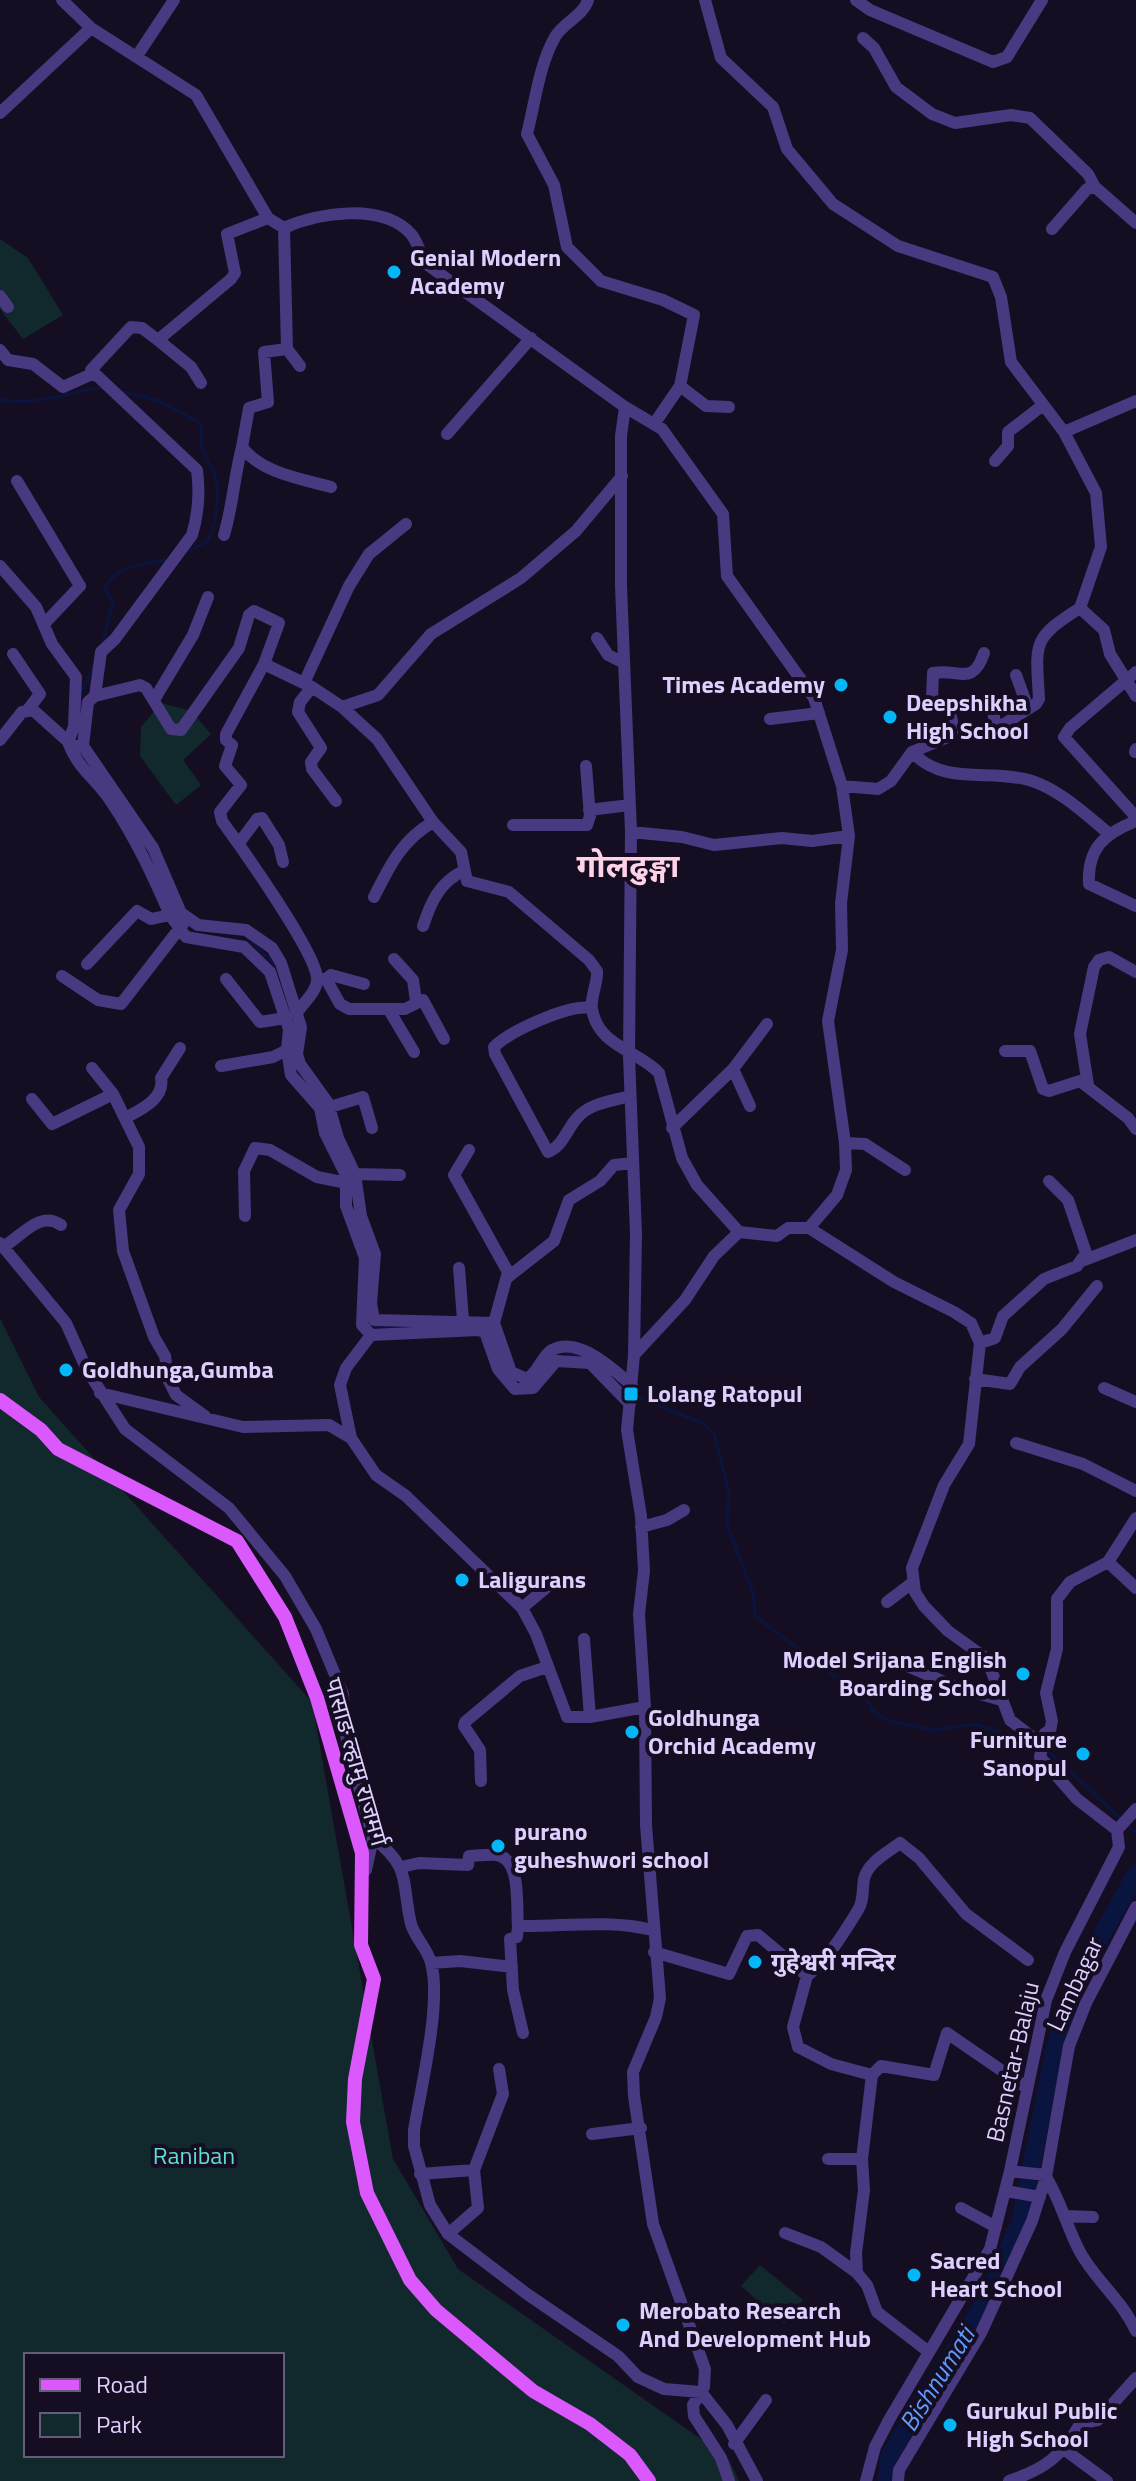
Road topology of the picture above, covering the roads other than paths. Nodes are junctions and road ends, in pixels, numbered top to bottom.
1 (62, 0) edge
2 (174, 0) edge
3 (588, 0) edge
4 (705, 0) edge
5 (856, 0) edge
6 (1042, 0) edge
7 (91, 28) junction
8 (863, 38) dead end
9 (137, 56) junction
10 (0, 113) edge
11 (1095, 187) junction
12 (268, 218) junction
13 (1136, 223) edge
14 (284, 228) junction
15 (1052, 229) dead end
16 (531, 338) junction
17 (158, 340) junction
18 (287, 349) junction
19 (0, 350) edge
20 (300, 366) dead end
21 (92, 374) junction
22 (201, 383) dead end
23 (680, 386) junction
24 (1136, 401) edge
25 (1043, 405) junction
26 (625, 407) junction
27 (729, 407) dead end
28 (654, 424) junction
29 (1064, 432) junction
30 (447, 434) dead end
31 (242, 447) junction
32 (995, 461) dead end
33 (622, 476) junction
34 (17, 481) dead end
35 (331, 487) dead end
36 (406, 524) dead end
37 (224, 535) dead end
38 (0, 566) edge
39 (208, 597) dead end
40 (1080, 608) junction
41 (45, 623) junction
42 (597, 638) dead end
43 (984, 653) dead end
44 (13, 654) dead end
45 (624, 663) junction
46 (264, 664) junction
47 (1016, 675) dead end
48 (1131, 676) edge
49 (308, 685) junction
50 (95, 696) junction
51 (1136, 696) edge
52 (154, 700) junction
53 (992, 704) dead end
54 (342, 707) junction
55 (1028, 708) junction
56 (27, 711) junction
57 (819, 713) junction
58 (770, 719) dead end
59 (996, 729) junction
60 (955, 734) junction
61 (0, 740) edge
62 (76, 745) junction
63 (912, 752) junction
64 (586, 766) dead end
65 (842, 786) junction
66 (336, 801) dead end
67 (630, 805) junction
68 (589, 810) junction
69 (1136, 819) edge
70 (433, 822) junction
71 (513, 825) dead end
72 (631, 832) junction
73 (1107, 832) junction
74 (849, 836) junction
75 (239, 843) junction
76 (283, 862) dead end
77 (463, 871) junction
78 (374, 897) dead end
79 (1136, 906) edge
80 (170, 915) junction
81 (183, 924) junction
82 (423, 926) dead end
83 (394, 959) dead end
84 (87, 964) dead end
85 (1136, 972) edge
86 (62, 976) dead end
87 (226, 979) dead end
88 (322, 979) junction
89 (364, 984) dead end
90 (416, 1001) junction
91 (591, 1008) junction
92 (389, 1010) junction
93 (289, 1011) junction
94 (767, 1024) dead end
95 (444, 1039) dead end
96 (180, 1048) dead end
97 (287, 1050) junction
98 (1005, 1051) dead end
99 (414, 1052) dead end
100 (629, 1056) junction
101 (221, 1066) dead end
102 (92, 1068) dead end
103 (733, 1069) junction
104 (1088, 1085) junction
105 (113, 1094) junction
106 (630, 1096) junction
107 (32, 1099) dead end
108 (325, 1106) junction
109 (750, 1106) dead end
110 (125, 1118) junction
111 (372, 1128) dead end
112 (672, 1128) junction
113 (1136, 1129) edge
114 (845, 1143) junction
115 (469, 1150) dead end
116 (633, 1163) junction
117 (905, 1170) dead end
118 (400, 1175) dead end
119 (351, 1179) junction
120 (1049, 1181) dead end
121 (245, 1216) dead end
122 (61, 1225) dead end
123 (809, 1228) junction
124 (739, 1232) junction
125 (1136, 1240) edge
126 (2, 1245) edge
127 (1082, 1261) junction
128 (459, 1268) dead end
129 (508, 1277) junction
130 (1097, 1286) dead end
131 (463, 1320) junction
132 (494, 1323) junction
133 (371, 1335) junction
134 (980, 1343) junction
135 (634, 1355) junction
136 (975, 1379) junction
137 (632, 1385) junction
138 (1104, 1388) dead end
139 (100, 1393) junction
140 (0, 1400) edge
141 (1136, 1402) edge
142 (630, 1404) junction
143 (205, 1416) junction
144 (351, 1438) junction
145 (1016, 1443) dead end
146 (1136, 1491) edge
147 (684, 1510) dead end
148 (1136, 1518) edge
149 (641, 1527) junction
150 (1108, 1562) junction
151 (553, 1582) dead end
152 (912, 1583) junction
153 (1136, 1588) edge
154 (887, 1602) dead end
155 (522, 1608) junction
156 (584, 1639) dead end
157 (882, 1655) dead end
158 (547, 1667) junction
159 (1001, 1700) junction
160 (645, 1707) junction
161 (590, 1717) junction
162 (1042, 1754) junction
163 (481, 1781) dead end
164 (1136, 1809) edge
165 (1121, 1826) junction
166 (373, 1838) junction
167 (401, 1867) junction
168 (360, 1899) junction
169 (1134, 1915) edge
170 (518, 1926) junction
171 (652, 1930) junction
172 (654, 1952) junction
173 (1028, 1960) dead end
174 (431, 1963) junction
175 (512, 1967) junction
176 (807, 1976) junction
177 (523, 2033) dead end
178 (499, 2069) dead end
179 (872, 2075) junction
180 (1027, 2088) junction
181 (641, 2128) junction
182 (592, 2134) dead end
183 (828, 2159) dead end
184 (862, 2159) junction
185 (474, 2170) junction
186 (1014, 2171) junction
187 (420, 2174) junction
188 (1043, 2175) junction
189 (1009, 2191) junction
190 (1036, 2197) junction
191 (961, 2208) dead end
192 (1066, 2216) junction
193 (1093, 2217) dead end
194 (996, 2227) junction
195 (785, 2233) dead end
196 (448, 2234) junction
197 (857, 2273) junction
198 (1136, 2331) edge
199 (929, 2352) junction
200 (1136, 2378) edge
201 (701, 2392) junction
202 (766, 2400) dead end
203 (734, 2444) junction
204 (1065, 2450) junction
205 (1018, 2480) edge
206 (649, 2481) edge
207 (729, 2481) edge
208 (757, 2481) edge
209 (866, 2481) edge
210 (898, 2481) edge
211 (1107, 2481) edge

1 - 7 street
2 - 9 street
3 - 23 street
4 - 25 street
5 - 6 street
7 - 9 street
7 - 10 street
8 - 11 street
9 - 12 street
11 - 13 street
11 - 15 street
12 - 14 street
12 - 17 street
14 - 16 street
14 - 18 street
16 - 26 street
16 - 30 street
17 - 21 street
17 - 22 street
18 - 20 street
18 - 31 street
19 - 21 street
21 - 50 street
23 - 27 street
23 - 28 street
24 - 29 street
25 - 29 street
25 - 32 street
26 - 28 street
26 - 33 street
28 - 57 street
29 - 40 street
31 - 35 street
31 - 37 street
33 - 45 street
33 - 54 street
34 - 41 street
36 - 49 street
38 - 41 street
39 - 52 street
40 - 48 street
40 - 55 street
41 - 62 street
42 - 45 street
43 - 60 street
44 - 56 street
45 - 67 street
46 - 49 street
46 - 52 street
46 - 75 street
47 - 55 street
48 - 51 street
48 - 69 street
49 - 54 street
49 - 66 street
50 - 52 street
50 - 62 street
53 - 59 street
54 - 70 street
55 - 59 street
56 - 61 street
56 - 62 street
57 - 58 street
57 - 65 street
59 - 60 street
60 - 63 street
62 - 80 street
62 - 81 street
63 - 65 street
63 - 73 street
64 - 68 street
65 - 74 street
67 - 68 street
67 - 72 street
68 - 71 street
69 - 73 street
70 - 77 street
70 - 78 street
72 - 74 street
72 - 100 street
73 - 79 street
74 - 114 street
75 - 76 street
75 - 88 street
77 - 82 street
77 - 91 street
80 - 81 street
80 - 84 street
81 - 86 street
81 - 93 street
83 - 90 street
85 - 104 street
87 - 93 street
88 - 89 street
88 - 92 street
88 - 93 street
90 - 92 street
90 - 95 street
91 - 100 street
91 - 106 street
92 - 99 street
93 - 97 street
93 - 108 street
94 - 103 street
96 - 110 street
97 - 101 street
97 - 108 street
98 - 104 street
100 - 106 street
100 - 112 street
102 - 105 street
103 - 109 street
103 - 112 street
104 - 113 street
105 - 107 street
105 - 110 street
106 - 116 street
108 - 111 street
108 - 119 street
110 - 143 street
112 - 124 street
114 - 117 street
114 - 123 street
115 - 129 street
116 - 129 street
116 - 135 street
118 - 119 street
119 - 121 street
119 - 131 street
119 - 133 street
120 - 127 street
122 - 126 street
123 - 124 street
123 - 134 street
124 - 135 street
125 - 127 street
126 - 139 street
127 - 134 street
128 - 131 street
129 - 132 street
130 - 136 street
131 - 132 street
132 - 137 street
133 - 142 street
133 - 144 street
134 - 136 street
135 - 137 street
136 - 152 street
137 - 142 street
138 - 141 street
139 - 143 street
139 - 166 street
140 - 168 main road, पासाङ ल्हामु राजमर्ग
142 - 149 street
143 - 144 street
144 - 155 street
145 - 146 street
147 - 149 street
148 - 150 street
149 - 160 street
150 - 153 street
150 - 162 street
151 - 155 street
152 - 154 street
152 - 159 street
155 - 158 street
156 - 161 street
157 - 159 street
158 - 161 street
158 - 163 street
159 - 162 street
160 - 161 street
160 - 171 street
162 - 165 street
164 - 165 street
165 - 180 street, Basnetar-Balaju
166 - 167 street
166 - 168 street
167 - 170 street
167 - 174 street
168 - 206 main road, पासाङ ल्हामु राजमर्ग
169 - 188 street, Lambagar
170 - 171 street
170 - 175 street
171 - 172 street
172 - 176 street
172 - 181 street
173 - 176 street
174 - 175 street
174 - 187 street
175 - 177 street
176 - 179 street
178 - 185 street
179 - 180 street
179 - 184 street
180 - 186 street, Basnetar-Balaju
181 - 182 street
181 - 201 street
183 - 184 street
184 - 197 street
185 - 187 street
185 - 196 street
186 - 188 street
186 - 189 street, Basnetar-Balaju
187 - 196 street
188 - 190 street, Lambagar
188 - 192 street
189 - 190 street
189 - 194 street, Basnetar-Balaju
190 - 210 street, Lambagar
191 - 194 street
192 - 193 street
192 - 198 street
194 - 199 street, Basnetar-Balaju
195 - 197 street
196 - 201 street
197 - 199 street
199 - 209 street, Basnetar-Balaju
200 - 204 street
201 - 203 street
201 - 207 street
202 - 203 street
203 - 208 street
204 - 205 street
204 - 211 street

